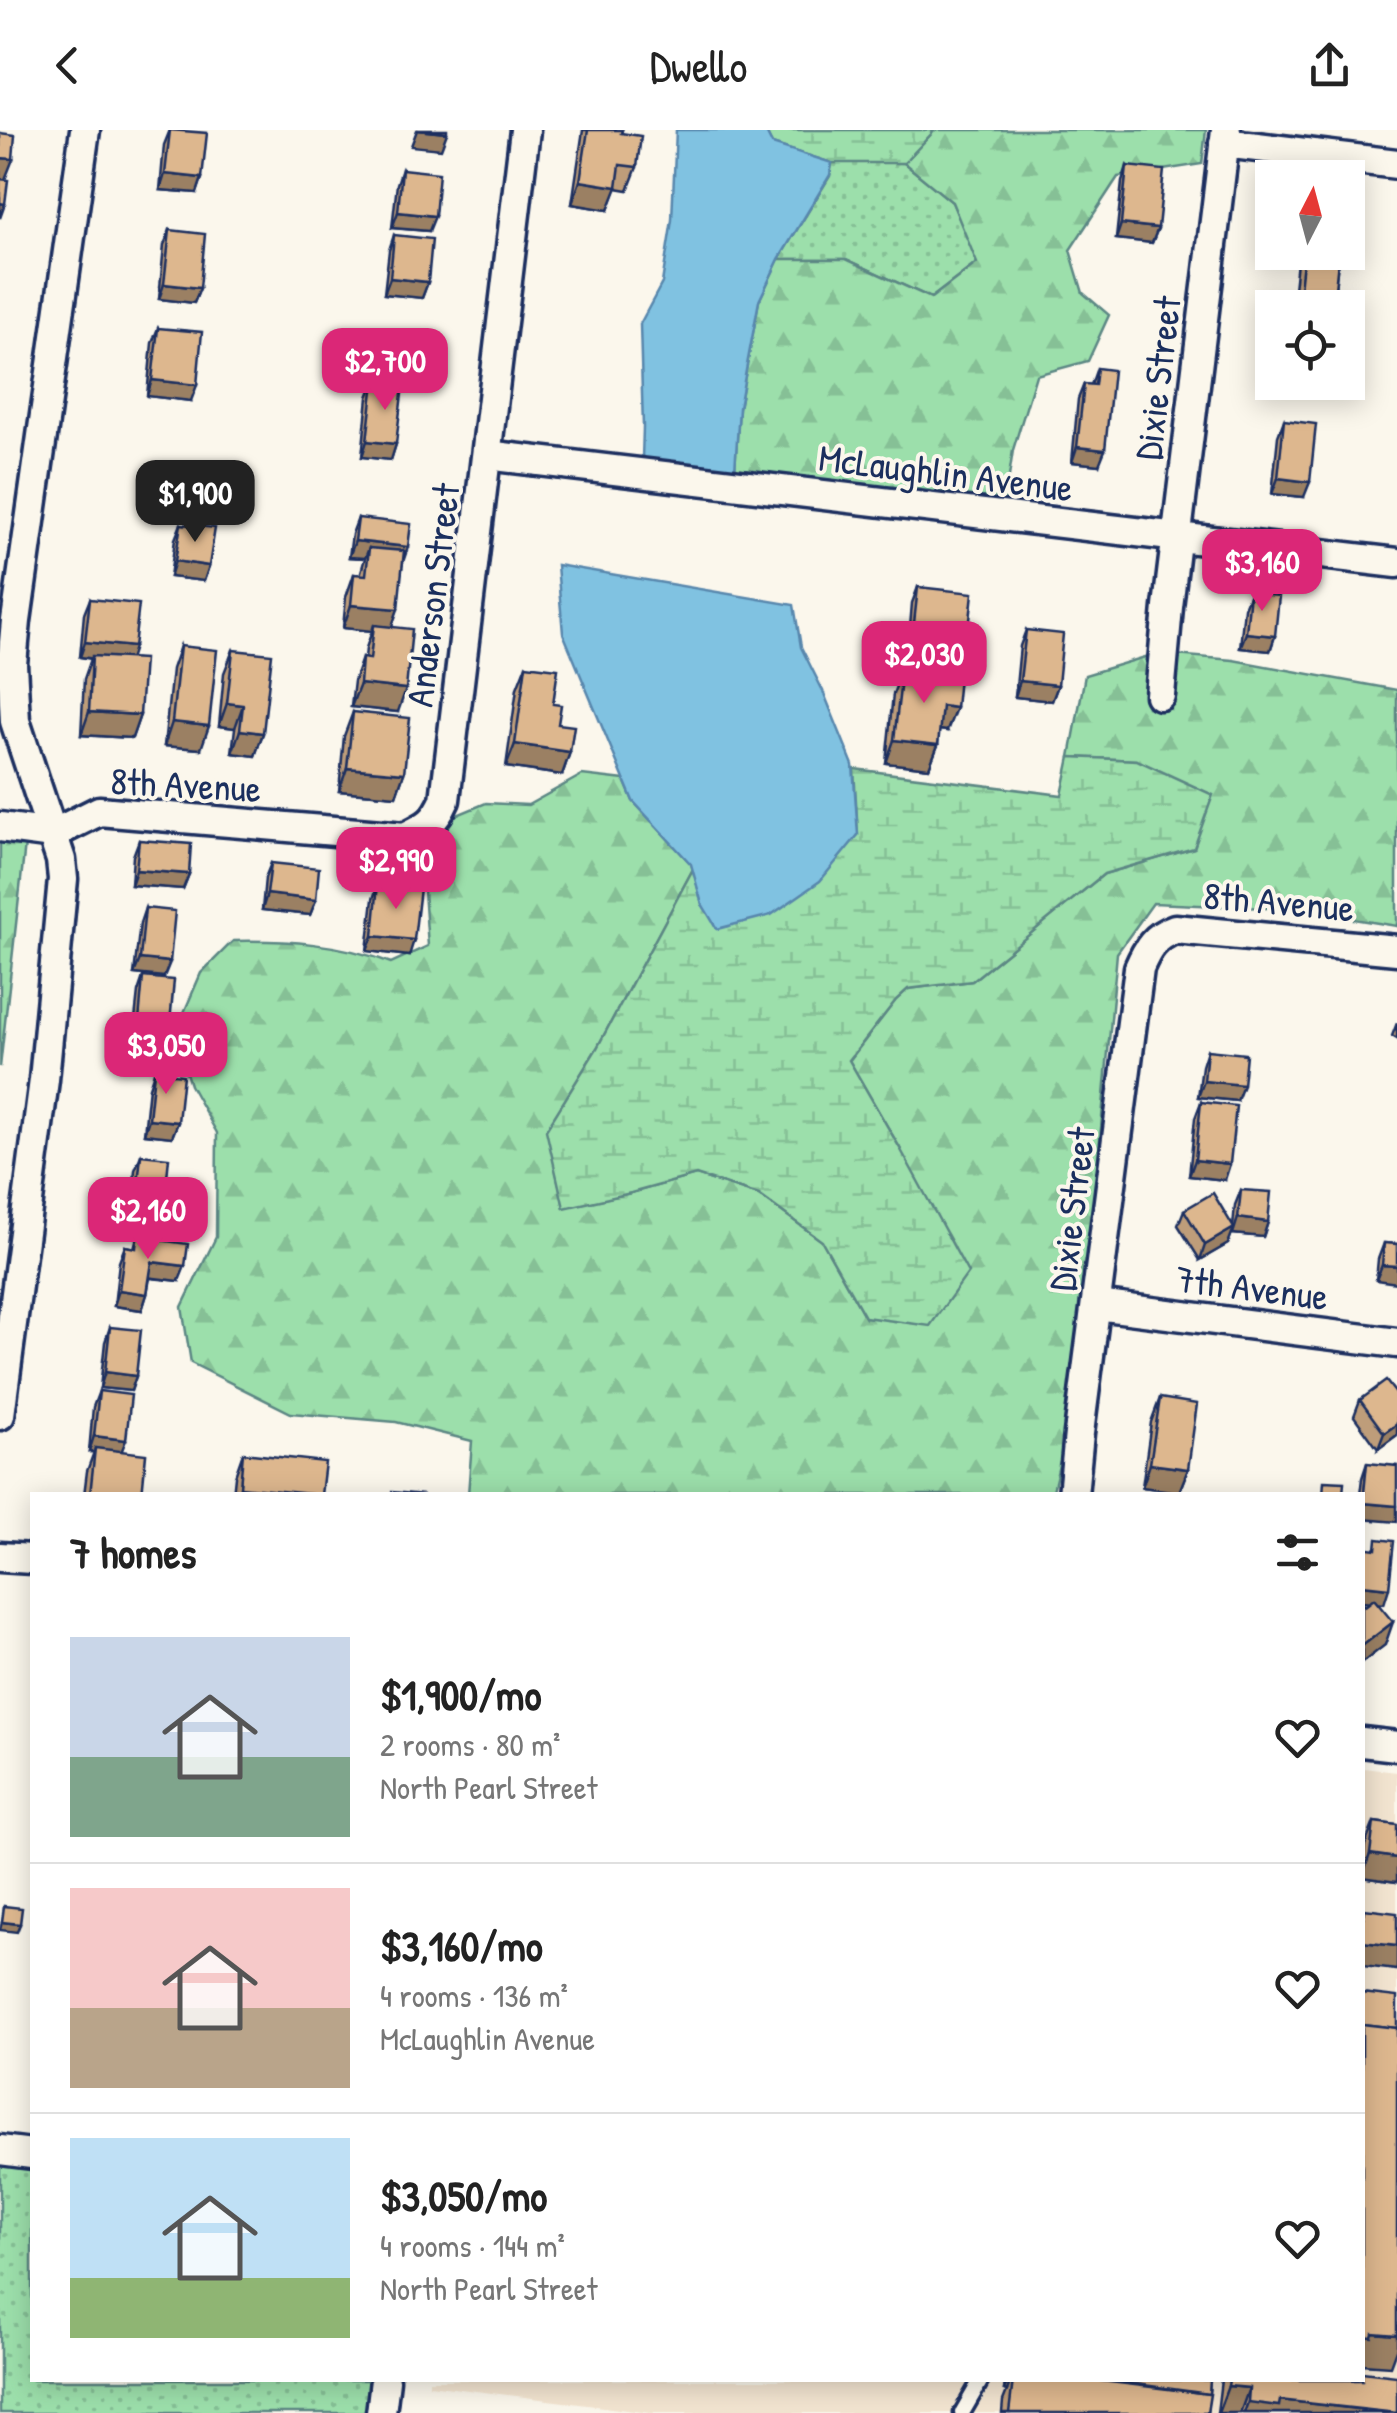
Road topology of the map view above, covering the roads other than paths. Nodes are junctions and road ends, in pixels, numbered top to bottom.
1 (84, 130) edge
2 (525, 130) edge
3 (1225, 137) edge
4 (1397, 164) edge
5 (487, 455) junction
6 (1177, 536) junction
7 (1397, 563) edge
8 (1160, 695) dead end
9 (428, 825) joint
10 (0, 827) edge
11 (53, 834) junction
12 (1158, 939) joint
13 (1397, 950) edge
14 (1097, 1305) junction
15 (1397, 1343) edge
16 (0, 1415) edge
17 (1073, 1492) edge
18 (0, 1557) edge
19 (30, 1559) edge
20 (1365, 1742) edge
21 (1397, 1746) edge
22 (0, 2150) edge
23 (30, 2154) edge
24 (385, 2382) edge
25 (980, 2382) edge
26 (381, 2413) edge
27 (962, 2413) edge

1 - 11 street
2 - 5 street, Anderson Street
3 - 4 street
3 - 6 street, Dixie Street
5 - 6 street, McLaughlin Avenue
5 - 9 street, Anderson Street
6 - 7 street, McLaughlin Avenue
6 - 8 street, Dixie Street
9 - 11 street, 8th Avenue
10 - 11 street
11 - 16 street
12 - 13 street, 8th Avenue
12 - 14 street, Dixie Street
14 - 15 street, 7th Avenue
14 - 17 street, Dixie Street
18 - 19 street
20 - 21 street
22 - 23 street
24 - 26 street
25 - 27 lane

